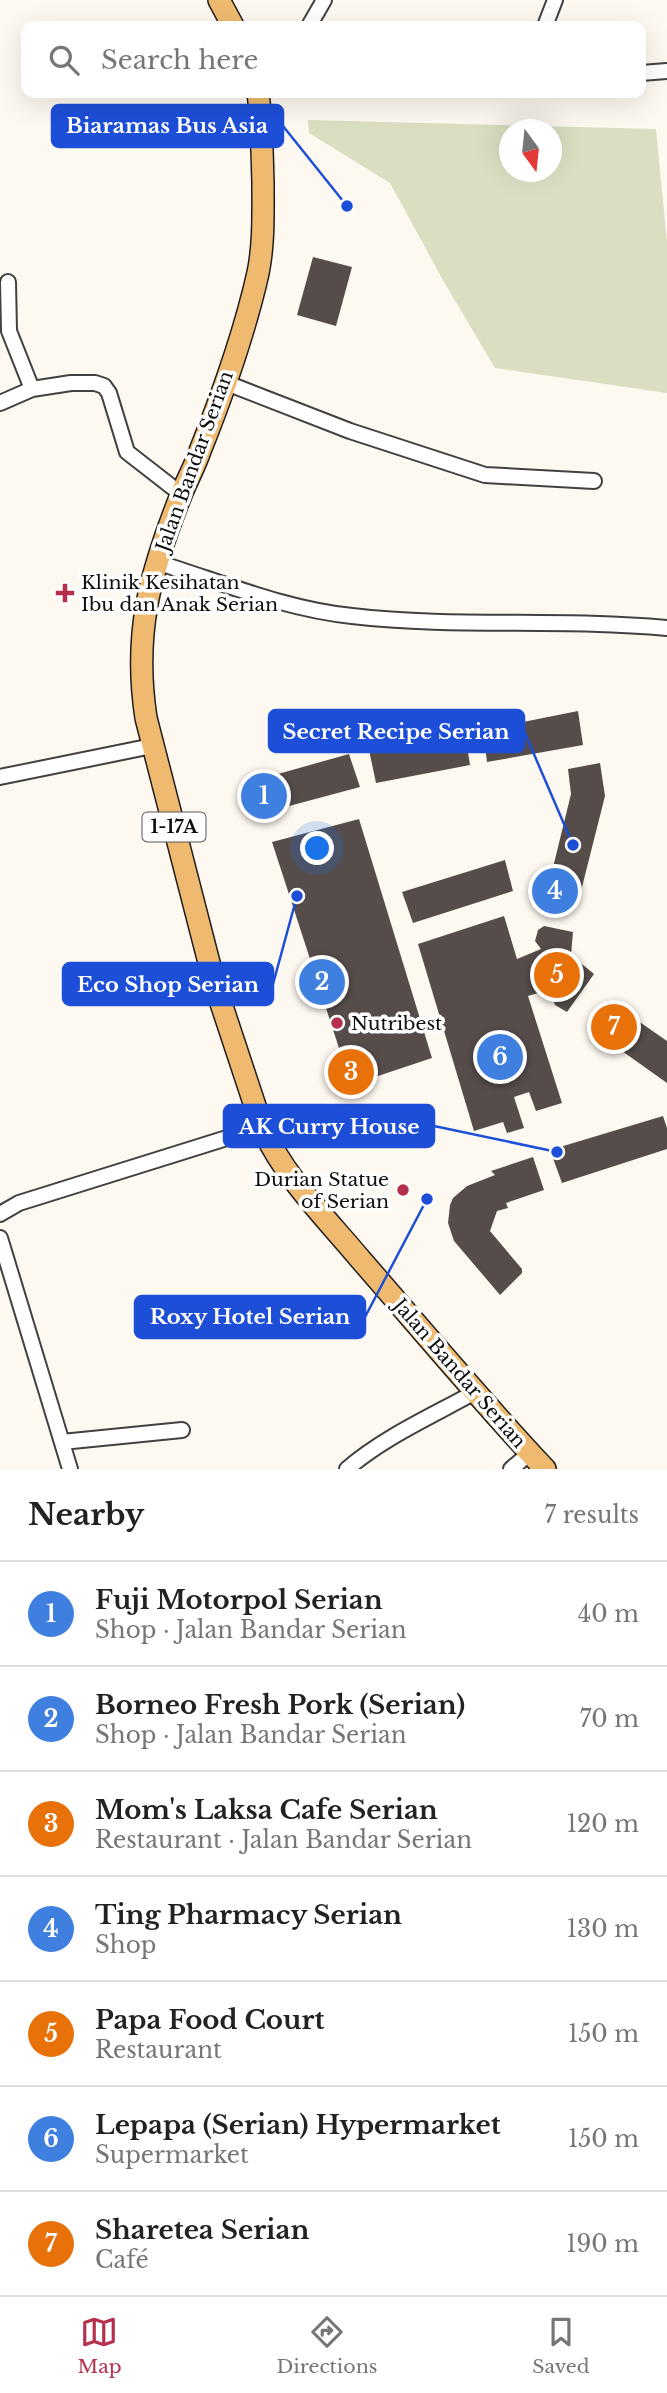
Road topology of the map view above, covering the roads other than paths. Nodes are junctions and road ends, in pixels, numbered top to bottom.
1 (219, 0) edge
2 (324, 0) edge
3 (555, 0) edge
4 (230, 21) edge
5 (312, 21) edge
6 (547, 21) edge
7 (667, 71) edge
8 (646, 73) edge
9 (259, 98) edge
10 (8, 282) dead end
11 (224, 382) junction
12 (32, 389) junction
13 (0, 403) edge
14 (594, 481) dead end
15 (181, 494) junction
16 (156, 562) junction
17 (667, 628) edge
18 (152, 746) junction
19 (0, 777) edge
20 (262, 1127) junction
21 (0, 1214) edge
22 (0, 1238) edge
23 (475, 1392) junction
24 (182, 1430) dead end
25 (62, 1442) junction
26 (530, 1452) junction
27 (70, 1469) edge
28 (347, 1469) edge
29 (511, 1469) edge
30 (545, 1469) edge

1 - 4 main road
2 - 5 street
3 - 6 street
7 - 8 street
9 - 11 main road, Jalan Bandar Serian / 1-17A
10 - 12 street
11 - 14 street
11 - 15 main road, Jalan Bandar Serian / 1-17A
12 - 13 street
12 - 15 street
15 - 16 main road, Jalan Bandar Serian / 1-17A
16 - 17 street
16 - 18 main road, Jalan Bandar Serian / 1-17A
18 - 19 street
18 - 20 main road, Jalan Bandar Serian / 1-17A
20 - 21 street
20 - 23 main road, Jalan Bandar Serian / 1-17A
22 - 25 street
23 - 26 main road, Jalan Bandar Serian / 1-17A
23 - 28 street
24 - 25 street
25 - 27 street
26 - 29 street
26 - 30 main road, Jalan Bandar Serian / 1-17A

